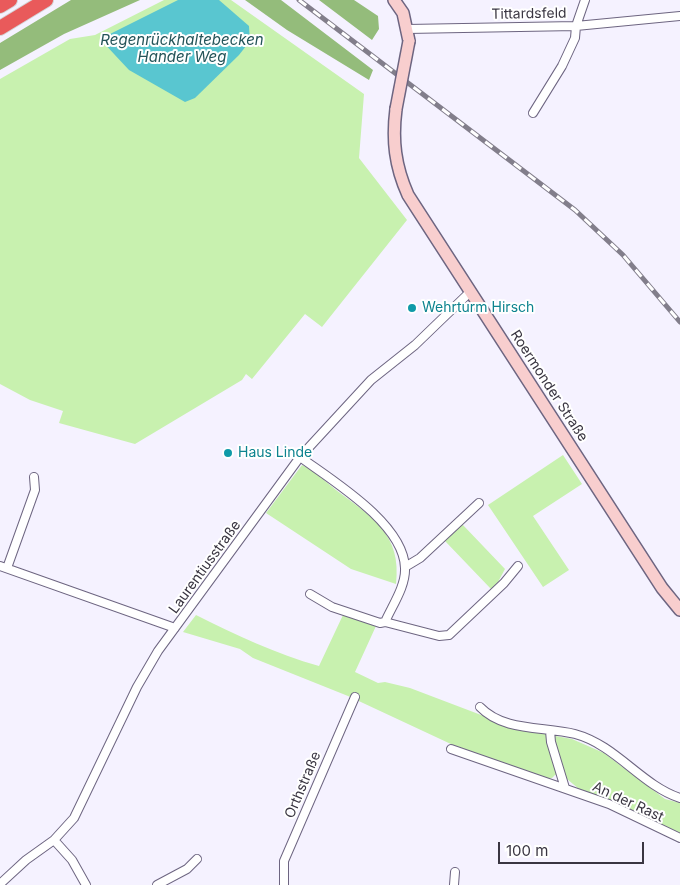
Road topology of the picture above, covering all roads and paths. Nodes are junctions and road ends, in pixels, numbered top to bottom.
1 (10, 0) edge
2 (46, 0) edge
3 (394, 0) edge
4 (586, 0) edge
5 (0, 6) edge
6 (680, 16) edge
7 (576, 26) junction
8 (0, 28) edge
9 (407, 29) junction
10 (533, 113) dead end
11 (470, 292) junction
12 (300, 457) junction
13 (34, 477) dead end
14 (479, 503) dead end
15 (518, 566) dead end
16 (3, 567) edge
17 (405, 567) junction
18 (310, 594) dead end
19 (680, 610) edge
20 (385, 622) junction
21 (176, 628) junction
22 (355, 697) dead end
23 (480, 707) dead end
24 (550, 731) junction
25 (451, 749) dead end
26 (565, 788) junction
27 (680, 798) edge
28 (680, 838) edge
29 (54, 840) junction
30 (197, 859) dead end
31 (455, 872) dead end
32 (0, 884) edge
33 (86, 885) edge
34 (157, 885) edge
35 (284, 885) edge
36 (454, 885) edge

1 - 5 highway
2 - 8 highway
3 - 9 main road, Roermonder Straße
4 - 7 street
6 - 7 street, Tittardsfeld
7 - 9 street, Tittardsfeld
7 - 10 street
9 - 11 main road, Roermonder Straße, bridge
11 - 12 street, Laurentiusstraße
11 - 19 main road, Roermonder Straße
12 - 17 street
12 - 21 street, Laurentiusstraße
13 - 16 street
14 - 17 street
15 - 20 street
16 - 21 street
17 - 20 street
18 - 20 street
21 - 29 street, Laurentiusstraße
22 - 35 street, Orthstraße
23 - 24 street, An der Rast
24 - 26 street
24 - 27 street, An der Rast
25 - 26 street, An der Rast
26 - 28 street, An der Rast
29 - 32 street, Laurentiusstraße
29 - 33 street
30 - 34 street
31 - 36 street

